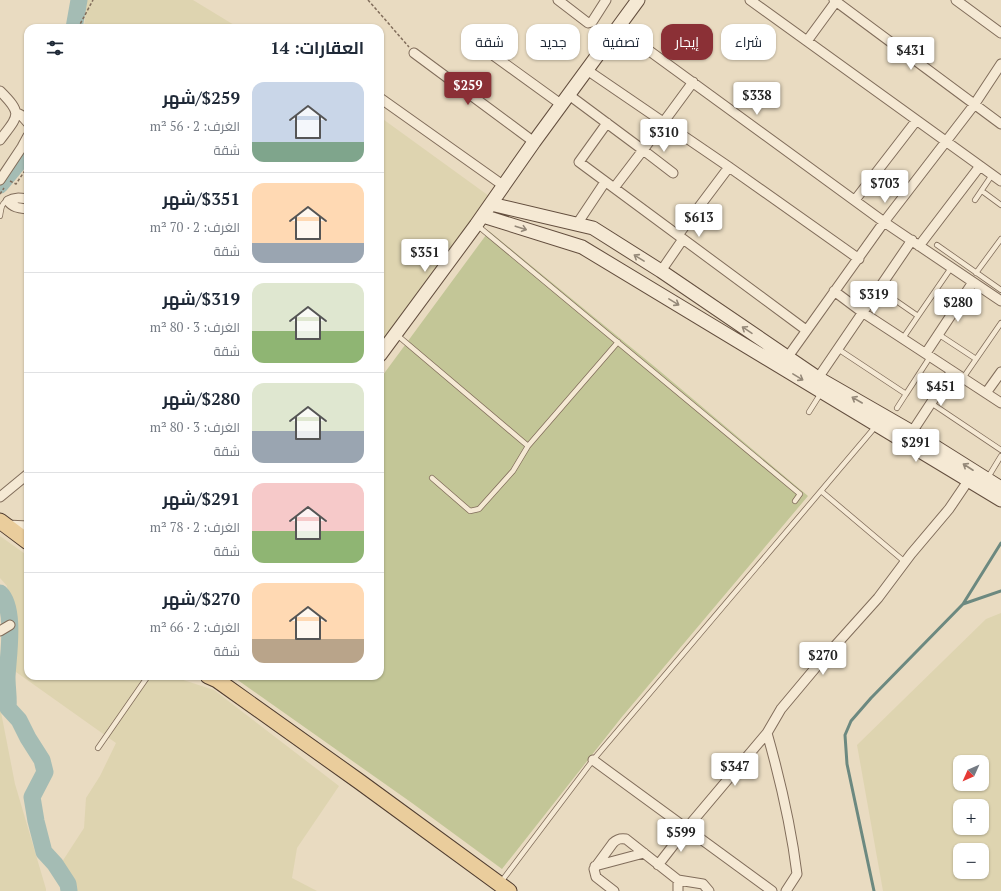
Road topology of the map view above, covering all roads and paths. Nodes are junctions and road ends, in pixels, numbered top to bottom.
1 (93, 0) edge
2 (368, 0) edge
3 (558, 0) edge
4 (606, 0) edge
5 (638, 0) edge
6 (750, 0) edge
7 (835, 0) edge
8 (956, 0) edge
9 (80, 24) edge
10 (621, 24) edge
11 (1001, 33) edge
12 (807, 41) junction
13 (414, 53) joint
14 (653, 53) edge
15 (502, 60) edge
16 (594, 60) edge
17 (1001, 64) edge
18 (587, 70) junction
19 (693, 82) junction
20 (0, 91) edge
21 (565, 100) junction
22 (384, 101) edge
23 (974, 105) junction
24 (17, 113) junction
25 (24, 118) edge
26 (916, 121) junction
27 (664, 122) junction
28 (607, 123) junction
29 (1001, 124) edge
30 (0, 140) edge
31 (534, 142) junction
32 (946, 142) junction
33 (24, 143) edge
34 (643, 150) junction
35 (980, 166) junction
36 (729, 167) junction
37 (24, 172) edge
38 (673, 172) dead end
39 (992, 175) junction
40 (0, 180) edge
41 (1001, 181) edge
42 (605, 182) junction
43 (504, 186) junction
44 (614, 188) junction
45 (982, 191) junction
46 (0, 194) edge
47 (24, 199) edge
48 (855, 200) junction
49 (975, 200) dead end
50 (8, 201) junction
51 (491, 204) junction
52 (1001, 205) edge
53 (24, 208) edge
54 (0, 216) edge
55 (480, 221) junction
56 (884, 222) junction
57 (577, 224) junction
58 (681, 237) junction
59 (1001, 238) edge
60 (916, 243) junction
61 (937, 246) dead end
62 (859, 259) junction
63 (952, 268) junction
64 (661, 271) junction
65 (976, 273) junction
66 (973, 282) junction
67 (879, 289) junction
68 (1001, 290) edge
69 (834, 291) junction
70 (1001, 301) edge
71 (862, 312) junction
72 (918, 316) junction
73 (1001, 323) edge
74 (806, 330) junction
75 (395, 334) junction
76 (938, 334) junction
77 (903, 338) junction
78 (618, 342) junction
79 (838, 348) junction
80 (384, 349) edge
81 (928, 354) junction
82 (976, 359) junction
83 (785, 363) junction
84 (952, 371) junction
85 (1000, 376) edge
86 (818, 378) junction
87 (963, 378) junction
88 (822, 391) junction
89 (986, 393) junction
90 (906, 394) junction
91 (931, 403) junction
92 (1001, 403) edge
93 (896, 408) dead end
94 (809, 412) dead end
95 (878, 425) junction
96 (912, 432) junction
97 (528, 446) junction
98 (1001, 450) edge
99 (1001, 456) edge
100 (24, 477) edge
101 (432, 478) dead end
102 (987, 479) junction
103 (968, 481) junction
104 (1001, 488) edge
105 (821, 491) junction
106 (0, 497) edge
107 (1001, 500) edge
108 (794, 502) dead end
109 (3, 523) edge
110 (24, 526) edge
111 (24, 539) edge
112 (905, 562) junction
113 (10, 625) dead end
114 (0, 631) edge
115 (145, 680) edge
116 (217, 680) edge
117 (767, 732) junction
118 (98, 748) dead end
119 (593, 760) junction
120 (686, 829) junction
121 (644, 853) junction
122 (658, 865) junction
123 (595, 866) junction
124 (678, 880) junction
125 (505, 887) edge
126 (614, 891) edge
127 (678, 891) edge
128 (709, 891) edge
129 (772, 891) edge
130 (786, 891) edge

1 - 9 path
2 - 13 path
3 - 4 street
5 - 10 street
6 - 12 street
7 - 12 street
7 - 23 street
8 - 11 street
12 - 26 street
13 - 31 street
14 - 19 street
15 - 21 street
16 - 18 street
17 - 23 street
18 - 21 street
18 - 27 street
19 - 27 street
19 - 48 street
20 - 24 street
21 - 28 street
21 - 31 street
22 - 43 street
23 - 29 street
23 - 32 street
24 - 25 street
24 - 30 street
26 - 32 street
26 - 48 street
27 - 34 street
27 - 36 street
28 - 34 street
28 - 42 street
31 - 43 street
32 - 35 street
32 - 56 street
33 - 40 street
34 - 38 street
34 - 44 street
35 - 39 street
35 - 60 street
36 - 58 street
36 - 62 street
37 - 46 path
39 - 41 street
39 - 45 lane
42 - 44 street
42 - 57 street
43 - 51 street
44 - 58 street
45 - 49 lane
45 - 52 lane
47 - 50 street
48 - 56 street
50 - 53 street
50 - 54 lane
51 - 55 street
51 - 57 street
55 - 75 street
55 - 78 lane
55 -> 83 street
56 - 60 street
56 - 62 street
64 -> 57 street
58 - 64 street
58 - 74 street
59 - 65 lane
60 - 63 street
60 - 67 street
61 - 65 lane
62 - 69 street
63 - 66 street
63 - 72 lane
83 -> 64 street
65 - 68 lane
66 - 70 street
66 - 76 street
67 - 71 street
67 - 72 lane
69 - 71 street
69 - 74 street
71 - 77 street
71 - 79 street
72 - 77 lane
73 - 82 lane
74 - 83 street
75 - 80 street
75 - 97 lane
76 - 81 street
76 - 82 lane
77 - 81 street
78 - 97 lane
78 - 108 lane
79 - 86 street
79 - 90 lane
81 - 84 street
81 - 90 lane
82 - 87 lane
83 - 86 street
83 -> 88 street
84 - 87 street
84 - 91 street
85 - 89 street
96 -> 86 street
87 - 89 street
88 - 94 lane
88 - 95 street
89 - 92 street
90 - 93 lane
91 - 96 street
91 - 98 lane
95 - 103 street
95 - 105 lane
102 -> 96 street
97 - 101 lane
99 - 102 lane
100 - 106 street
102 - 104 street
103 - 107 street
103 - 112 street
105 - 112 lane
105 - 119 lane
109 - 110 street
109 - 111 main road
112 - 117 street
113 - 114 street
115 - 118 lane
116 - 125 main road
117 - 120 street
117 - 130 street
119 - 120 street
119 - 125 lane
120 - 122 street
120 - 129 street
121 - 122 street
121 - 123 street
121 - 123 street
122 - 124 street
123 - 126 street
124 - 127 street
124 - 128 street

